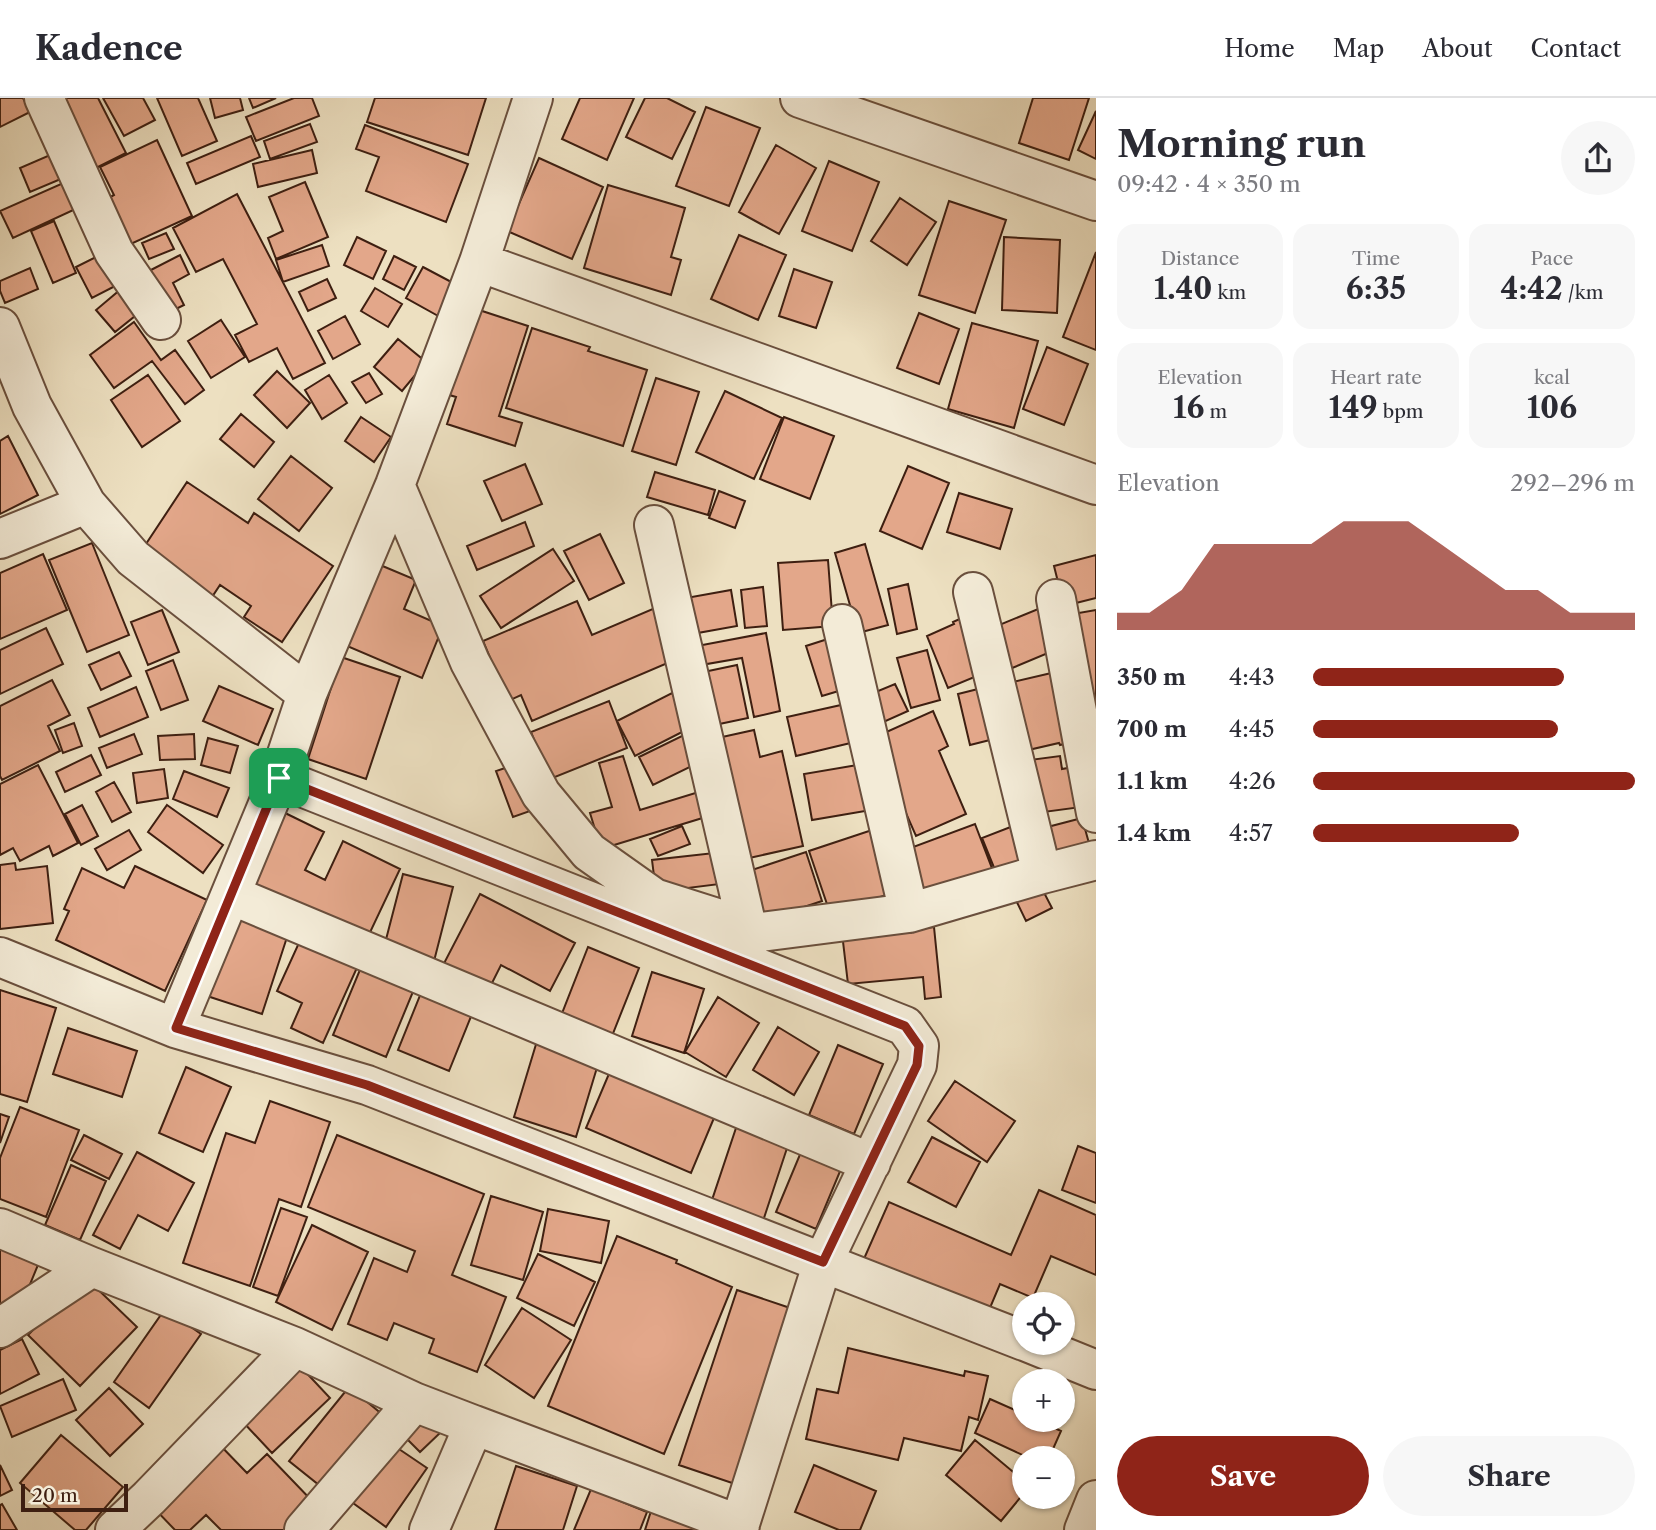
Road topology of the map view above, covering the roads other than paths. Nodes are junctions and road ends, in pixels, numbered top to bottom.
1 (44, 98) edge
2 (533, 98) edge
3 (800, 98) edge
4 (1096, 201) edge
5 (479, 262) junction
6 (162, 320) dead end
7 (0, 327) edge
8 (395, 485) junction
9 (1096, 485) edge
10 (86, 504) junction
11 (654, 525) dead end
12 (0, 538) edge
13 (972, 592) dead end
14 (1056, 599) dead end
15 (842, 624) dead end
16 (307, 694) junction
17 (279, 778) junction
18 (1096, 813) edge
19 (1096, 860) edge
20 (1042, 874) junction
21 (231, 895) junction
22 (909, 913) junction
23 (747, 927) junction
24 (0, 957) edge
25 (176, 1028) junction
26 (870, 1163) junction
27 (0, 1228) edge
28 (823, 1262) junction
29 (92, 1268) junction
30 (0, 1328) edge
31 (1012, 1337) edge
32 (295, 1347) junction
33 (1058, 1355) edge
34 (1096, 1370) edge
35 (414, 1402) junction
36 (474, 1425) junction
37 (1096, 1500) edge
38 (739, 1527) edge
39 (115, 1530) edge
40 (304, 1530) edge
41 (429, 1530) edge
42 (1084, 1530) edge

1 - 6 street
2 - 5 street
3 - 4 street
5 - 8 street
5 - 9 street
7 - 10 street
8 - 16 street
8 - 23 street
10 - 12 street
10 - 16 street
11 - 23 street
13 - 20 street
14 - 18 street
15 - 22 street
16 - 17 street
17 - 21 street
17 - 26 street
19 - 20 street
20 - 22 street
21 - 25 street
21 - 26 street
22 - 23 street
24 - 25 street
25 - 28 street
26 - 28 street
27 - 29 street
28 - 31 street
28 - 38 street
29 - 30 street
29 - 32 street
32 - 35 street
32 - 39 street
33 - 34 street
35 - 36 street
35 - 40 street
36 - 38 street
36 - 41 street
37 - 42 street

